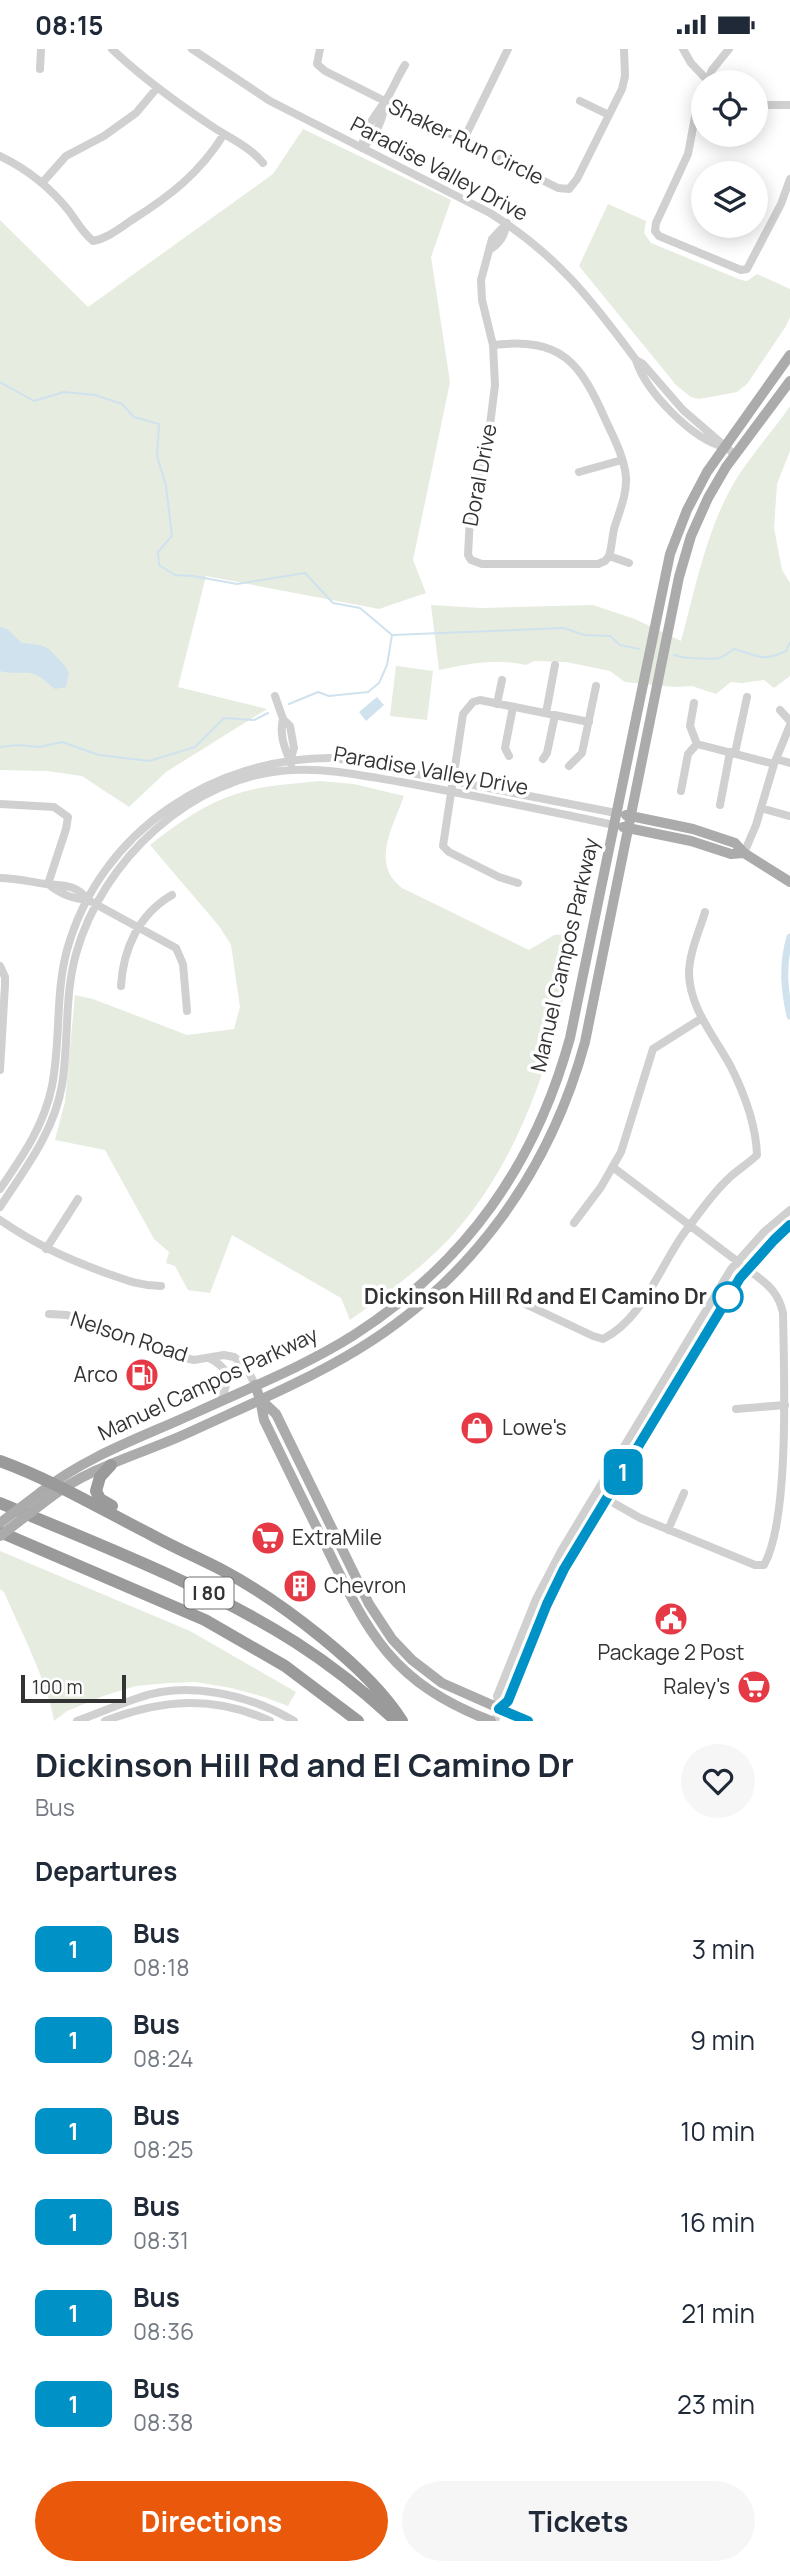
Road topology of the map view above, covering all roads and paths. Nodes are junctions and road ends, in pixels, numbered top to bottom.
1 (41, 49) edge
2 (112, 49) edge
3 (192, 49) edge
4 (320, 49) edge
5 (508, 49) edge
6 (624, 49) edge
7 (683, 49) edge
8 (729, 49) edge
9 (405, 65) dead end
10 (40, 69) dead end
11 (696, 70) edge
12 (712, 70) edge
13 (157, 88) junction
14 (385, 101) junction
15 (580, 101) dead end
16 (768, 106) edge
17 (789, 108) edge
18 (609, 115) junction
19 (224, 134) junction
20 (691, 138) edge
21 (463, 141) junction
22 (362, 149) junction
23 (0, 156) edge
24 (263, 163) dead end
25 (790, 179) edge
26 (42, 183) junction
27 (507, 223) junction
28 (493, 345) junction
29 (790, 355) edge
30 (790, 381) edge
31 (724, 447) junction
32 (735, 456) junction
33 (622, 460) junction
34 (579, 472) dead end
35 (609, 556) junction
36 (629, 563) dead end
37 (555, 665) dead end
38 (502, 680) dead end
39 (596, 686) dead end
40 (275, 697) dead end
41 (747, 697) dead end
42 (694, 703) dead end
43 (497, 704) junction
44 (513, 707) junction
45 (780, 710) dead end
46 (550, 714) junction
47 (589, 722) junction
48 (790, 723) edge
49 (698, 744) junction
50 (733, 753) junction
51 (509, 756) dead end
52 (543, 759) dead end
53 (290, 760) junction
54 (775, 761) junction
55 (790, 763) edge
56 (569, 766) dead end
57 (292, 770) junction
58 (453, 780) junction
59 (681, 791) dead end
60 (452, 792) junction
61 (0, 804) edge
62 (720, 805) dead end
63 (761, 808) junction
64 (616, 813) junction
65 (630, 816) junction
66 (789, 816) edge
67 (614, 825) junction
68 (627, 828) junction
69 (744, 853) junction
70 (0, 878) edge
71 (790, 882) edge
72 (518, 883) dead end
73 (48, 884) junction
74 (172, 895) dead end
75 (92, 902) junction
76 (705, 912) dead end
77 (139, 927) junction
78 (0, 966) edge
79 (121, 986) dead end
80 (187, 1011) dead end
81 (702, 1018) junction
82 (0, 1070) edge
83 (614, 1168) junction
84 (0, 1189) edge
85 (78, 1199) dead end
86 (0, 1207) edge
87 (790, 1210) edge
88 (0, 1220) edge
89 (574, 1223) dead end
90 (691, 1224) junction
91 (790, 1225) edge
92 (46, 1249) junction
93 (738, 1261) junction
94 (748, 1268) junction
95 (161, 1286) dead end
96 (504, 1294) dead end
97 (49, 1314) dead end
98 (209, 1358) junction
99 (254, 1385) junction
100 (261, 1399) junction
101 (221, 1401) junction
102 (785, 1405) junction
103 (736, 1409) dead end
104 (0, 1461) edge
105 (111, 1465) junction
106 (58, 1485) junction
107 (596, 1493) junction
108 (684, 1493) dead end
109 (46, 1494) junction
110 (607, 1500) junction
111 (0, 1503) edge
112 (0, 1523) edge
113 (668, 1530) junction
114 (3, 1535) edge
115 (193, 1555) junction
116 (499, 1709) junction
117 (77, 1721) edge
118 (105, 1721) edge
119 (270, 1721) edge
120 (294, 1721) edge
121 (358, 1721) edge
122 (397, 1721) edge
123 (402, 1721) edge
124 (493, 1721) edge
125 (528, 1721) edge

1 - 10 street
2 - 13 street
3 - 22 street, Paradise Valley Drive
4 - 14 street, Shaker Run Circle
5 - 21 street
6 - 18 street, Shaker Run Circle
7 - 11 street
8 - 12 street
9 - 14 street
13 - 19 street
13 - 26 street
14 - 21 street, Shaker Run Circle
14 - 22 street
15 - 18 street
16 - 17 street
18 - 21 street, Shaker Run Circle
19 - 24 street
19 - 26 street
20 - 25 street
22 - 27 street, Paradise Valley Drive
23 - 26 street
27 - 28 street, Doral Drive
27 - 31 street, Paradise Valley Drive
28 - 33 street
28 - 35 street, Doral Drive
29 - 31 main road, Manuel Campos Parkway
30 - 32 main road, Manuel Campos Parkway
31 - 32 street, Paradise Valley Drive
31 - 64 main road, Manuel Campos Parkway
32 - 65 main road, Manuel Campos Parkway
33 - 34 street
33 - 35 street
35 - 36 street
37 - 46 street
38 - 43 street
39 - 47 street
40 - 53 street
41 - 50 street
42 - 49 street
43 - 44 street
43 - 58 street
44 - 46 street
44 - 51 street
45 - 48 street
46 - 47 street
46 - 52 street
47 - 56 street
48 - 54 street
49 - 50 street
49 - 59 street
50 - 54 street
50 - 62 street
53 - 57 street
53 - 58 street, Paradise Valley Drive
53 - 75 street, Paradise Valley Drive
54 - 55 street
54 - 63 street
57 - 60 street, Paradise Valley Drive
57 - 75 street, Paradise Valley Drive
58 - 60 street
58 - 64 street, Paradise Valley Drive
60 - 67 street, Paradise Valley Drive
60 - 72 street
61 - 73 street
63 - 66 street
63 - 69 street
64 - 65 main road, Paradise Valley Drive
64 - 67 main road, Manuel Campos Parkway
65 - 68 main road, Manuel Campos Parkway
65 - 69 main road, Paradise Valley Drive
67 - 68 main road, Paradise Valley Drive
67 - 99 main road, Manuel Campos Parkway
68 - 69 main road, Paradise Valley Drive
68 - 100 main road, Manuel Campos Parkway
69 - 71 main road, Paradise Valley Drive
70 - 73 street
73 - 75 street
74 - 77 street
75 - 77 street
75 - 84 street, Paradise Valley Drive
75 - 86 street, Paradise Valley Drive
76 - 81 street
77 - 79 street
77 - 80 street
78 - 82 street
81 - 83 street
81 - 90 street
83 - 89 street
83 - 90 street
85 - 92 street
87 - 93 street
88 - 92 street
90 - 93 street
90 - 96 street
91 - 94 street
92 - 95 street
93 - 94 street
93 - 107 street
94 - 102 street
94 - 110 street
97 - 98 street, Nelson Road
98 - 99 street, Nelson Road
98 - 101 street, Nelson Road
99 - 100 main road
99 - 101 main road, Manuel Campos Parkway
100 - 105 main road, Manuel Campos Parkway
100 - 116 main road
100 - 124 main road
101 - 106 main road, Manuel Campos Parkway
102 - 103 street
102 - 113 street
104 - 106 highway
105 - 106 main road, Manuel Campos Parkway
105 - 115 highway
106 - 109 main road, Manuel Campos Parkway
106 - 115 highway
107 - 110 street
107 - 116 street
108 - 113 street
109 - 112 main road, Manuel Campos Parkway, bridge
109 - 114 main road, Manuel Campos Parkway, bridge
110 - 113 street
110 - 116 street
111 - 122 highway, I 80
114 - 121 highway, I 80
115 - 123 highway
116 - 124 street
116 - 125 main road
117 - 120 street
118 - 119 street

